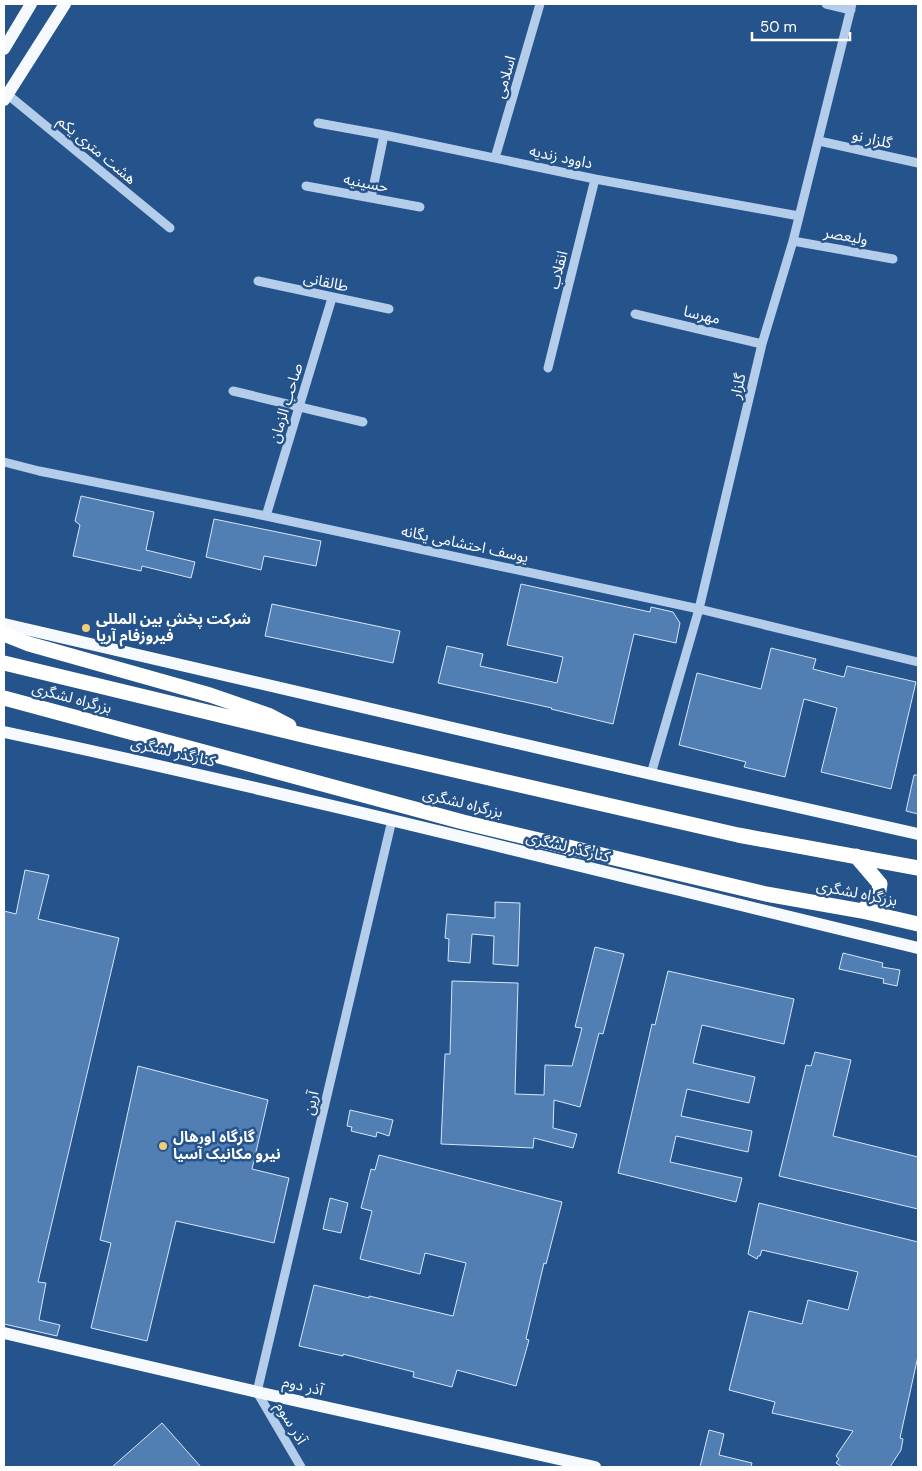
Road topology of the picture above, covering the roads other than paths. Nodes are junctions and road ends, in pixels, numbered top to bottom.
1 (31, 4) edge
2 (65, 4) edge
3 (540, 4) edge
4 (826, 4) edge
5 (851, 7) edge
6 (4, 49) edge
7 (5, 97) edge
8 (318, 123) dead end
9 (384, 135) junction
10 (819, 141) junction
11 (495, 158) junction
12 (918, 163) edge
13 (595, 179) junction
14 (306, 186) dead end
15 (371, 198) junction
16 (420, 207) dead end
17 (799, 216) junction
18 (170, 228) dead end
19 (793, 241) junction
20 (893, 259) dead end
21 (258, 281) dead end
22 (332, 298) junction
23 (389, 310) dead end
24 (635, 314) dead end
25 (762, 344) junction
26 (548, 368) dead end
27 (233, 392) dead end
28 (299, 408) junction
29 (363, 422) dead end
30 (4, 462) edge
31 (266, 516) junction
32 (699, 609) junction
33 (4, 624) edge
34 (4, 634) edge
35 (918, 662) edge
36 (4, 663) edge
37 (4, 698) edge
38 (4, 732) edge
39 (315, 738) junction
40 (651, 774) junction
41 (392, 820) junction
42 (918, 834) edge
43 (856, 856) junction
44 (918, 868) edge
45 (862, 911) junction
46 (918, 924) edge
47 (918, 948) edge
48 (4, 1334) edge
49 (257, 1392) junction
50 (302, 1467) edge
51 (595, 1467) edge

1 - 6 main road
2 - 7 main road
3 - 11 street, اسلامی
4 - 5 street
5 - 10 street, گلزار
7 - 18 street, هشت متری یکم
8 - 9 street, داوود زندیه
9 - 11 street, داوود زندیه
9 - 15 street
10 - 12 street, گلزار نو
10 - 17 street, گلزار
11 - 13 street, داوود زندیه
13 - 17 street, داوود زندیه
13 - 26 street, انقلاب
14 - 15 street, حسینیه
15 - 16 street, حسینیه
17 - 19 street, گلزار
19 - 20 street, ولیعصر
19 - 25 street, گلزار
21 - 22 street, طالقانی
22 - 23 street, طالقانی
22 - 28 street, صاحب الزمان
24 - 25 street, مهرسا
25 - 32 street, گلزار
27 - 28 street
28 - 29 street
28 - 31 street, صاحب الزمان
30 - 31 street, یوسف احتشامی یگانه
31 - 32 street, یوسف احتشامی یگانه
32 - 35 street, یوسف احتشامی یگانه
32 - 40 street, گلزار
33 - 40 main road
34 - 39 highway
36 - 39 highway, بزرگراه لشگری
37 - 45 highway, بزرگراه لشگری
38 - 41 main road, کنارگذر لشگری
39 - 43 highway, بزرگراه لشگری
40 - 42 main road
41 - 47 main road, کنارگذر لشگری
41 - 49 street, آرین
43 - 44 highway, بزرگراه لشگری
43 - 45 highway
45 - 46 highway, بزرگراه لشگری
48 - 49 main road, آذر دوم
49 - 50 street, آذر سوم
49 - 51 main road, آذر دوم

